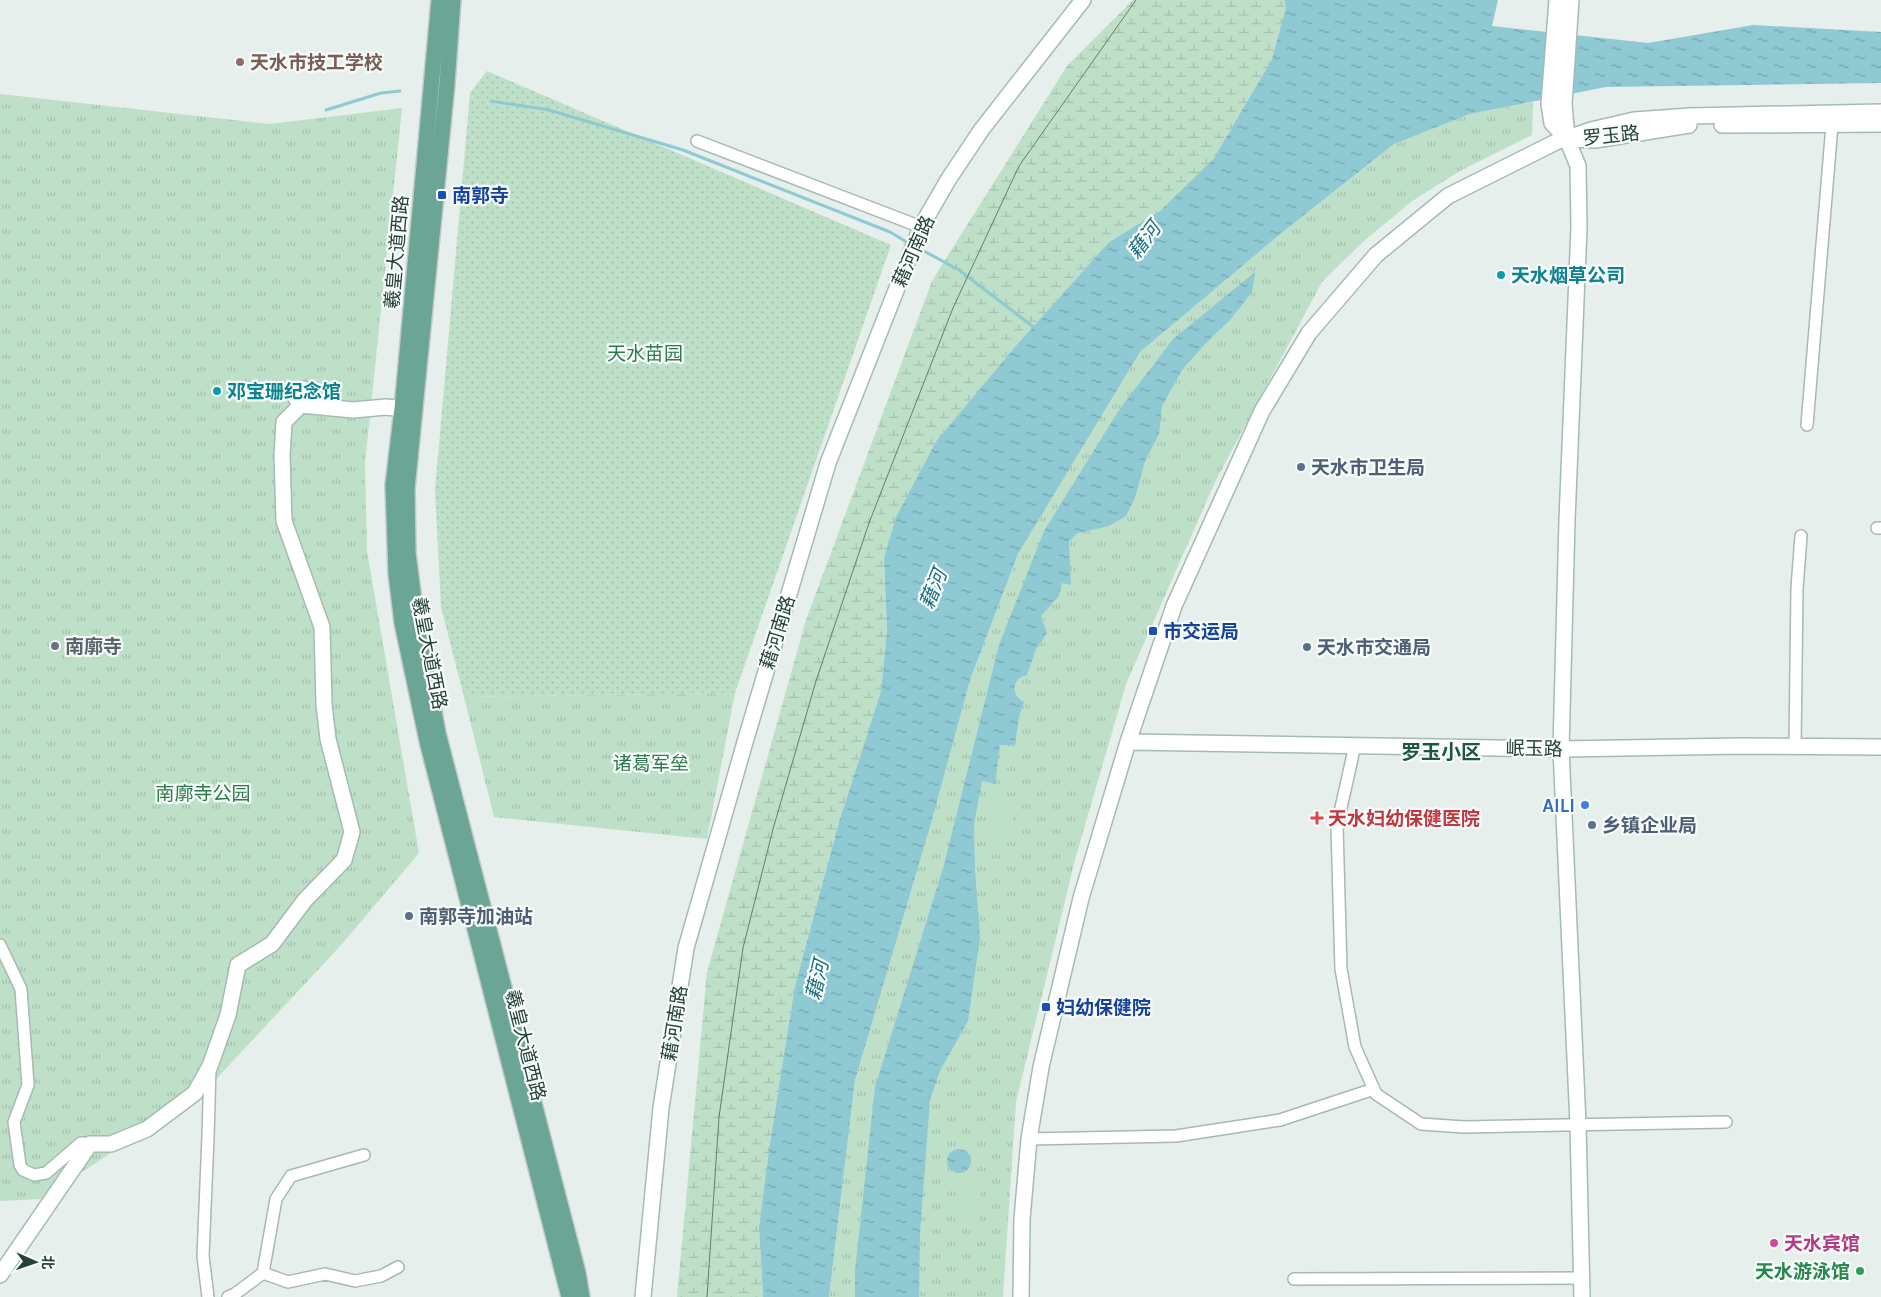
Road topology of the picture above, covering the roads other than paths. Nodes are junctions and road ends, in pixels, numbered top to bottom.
1 (439, 0) edge
2 (453, 0) edge
3 (1068, 0) edge
4 (1083, 0) edge
5 (1093, 0) edge
6 (1557, 0) edge
7 (1571, 0) edge
8 (1065, 23) junction
9 (1561, 32) junction
10 (1881, 112) edge
11 (1881, 124) edge
12 (1832, 125) junction
13 (1567, 139) junction
14 (697, 141) dead end
15 (920, 227) junction
16 (303, 389) dead end
17 (301, 405) junction
18 (408, 409) junction
19 (1806, 425) dead end
20 (1801, 536) dead end
21 (1128, 742) junction
22 (1355, 745) junction
23 (1795, 746) junction
24 (1881, 747) edge
25 (1562, 749) junction
26 (0, 945) edge
27 (210, 1066) junction
28 (1374, 1089) junction
29 (1726, 1122) dead end
30 (1578, 1124) junction
31 (1029, 1138) junction
32 (90, 1144) junction
33 (364, 1155) dead end
34 (398, 1267) dead end
35 (263, 1273) junction
36 (0, 1275) edge
37 (1582, 1278) junction
38 (1294, 1280) dead end
39 (579, 1296) edge
40 (208, 1297) edge
41 (228, 1297) edge
42 (643, 1297) edge
43 (1021, 1297) edge
44 (1582, 1297) edge

1 - 18 main road, 羲皇大道西路
2 - 18 main road, 羲皇大道西路
3 - 8 main road
4 - 8 main road, 藉河南路
5 - 8 main road, 藉河南路
6 - 9 main road
7 - 9 main road
8 - 15 main road, 藉河南路
9 - 13 main road
10 - 13 main road, 罗玉路
11 - 12 main road, 罗玉路
12 - 13 main road, 罗玉路
12 - 19 street
13 - 21 main road
13 - 25 main road
14 - 15 street
15 - 42 main road, 藉河南路
16 - 17 main road
17 - 18 main road
17 - 27 main road
18 - 39 main road, 羲皇大道西路
20 - 23 street
21 - 22 main road, 岷玉路
21 - 31 main road
22 - 25 main road, 岷玉路
22 - 28 street
23 - 24 main road, 岷玉路
23 - 25 main road, 岷玉路
25 - 30 main road
26 - 32 street
27 - 32 main road
27 - 40 street
28 - 30 street
28 - 31 street
29 - 30 street
30 - 37 main road
31 - 43 main road
32 - 36 main road
33 - 35 street
34 - 35 street
35 - 41 street
37 - 38 street
37 - 44 main road

